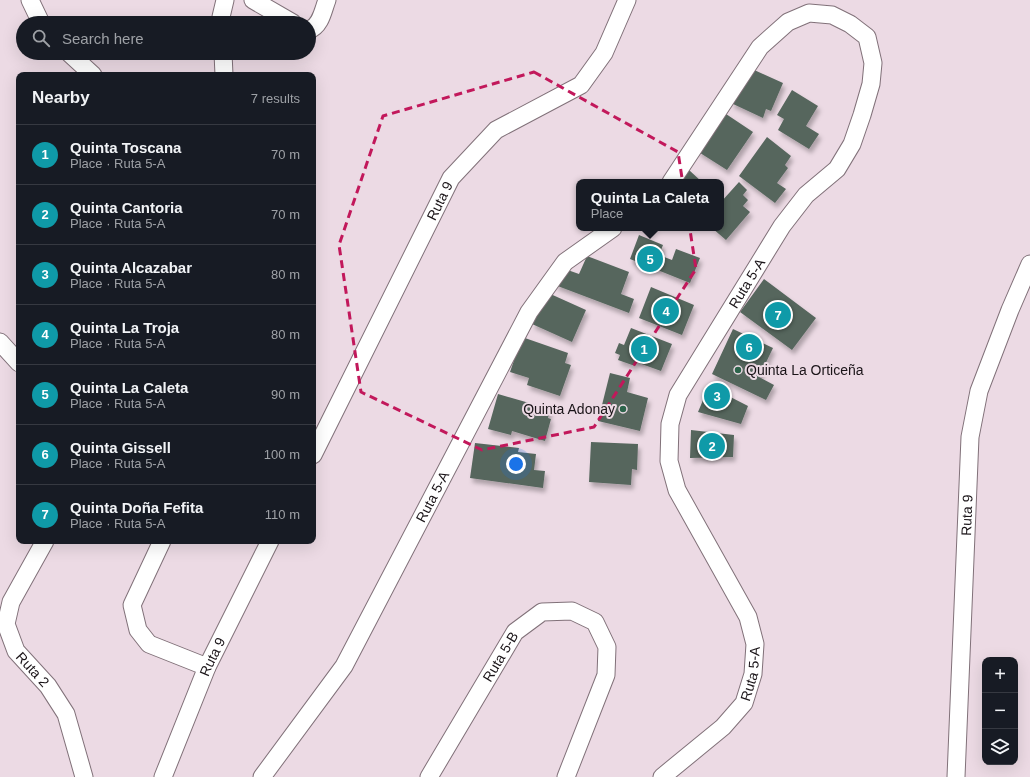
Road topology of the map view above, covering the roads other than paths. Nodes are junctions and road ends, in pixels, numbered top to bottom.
1 (30, 0) edge
2 (225, 0) edge
3 (252, 0) edge
4 (327, 0) edge
5 (627, 0) edge
6 (38, 16) edge
7 (221, 16) edge
8 (281, 16) edge
9 (316, 25) edge
10 (77, 60) edge
11 (223, 60) edge
12 (90, 72) edge
13 (224, 72) edge
14 (673, 179) edge
15 (609, 231) edge
16 (1030, 264) edge
17 (0, 342) edge
18 (16, 360) edge
19 (316, 449) edge
20 (43, 544) edge
21 (161, 544) edge
22 (268, 544) edge
23 (207, 667) junction
24 (84, 777) edge
25 (163, 777) edge
26 (262, 777) edge
27 (429, 777) edge
28 (566, 777) edge
29 (662, 777) edge
30 (956, 777) edge

1 - 6 street
2 - 7 street
3 - 8 street
4 - 9 street
5 - 19 street, Ruta 9
10 - 12 street
11 - 13 street
14 - 29 street, Ruta 5-A
15 - 26 street, Ruta 5-A
16 - 30 street, Ruta 9
17 - 18 street
20 - 24 street, Ruta 2
21 - 23 street
22 - 23 street, Ruta 9
23 - 25 street, Ruta 9
27 - 28 street, Ruta 5-B

